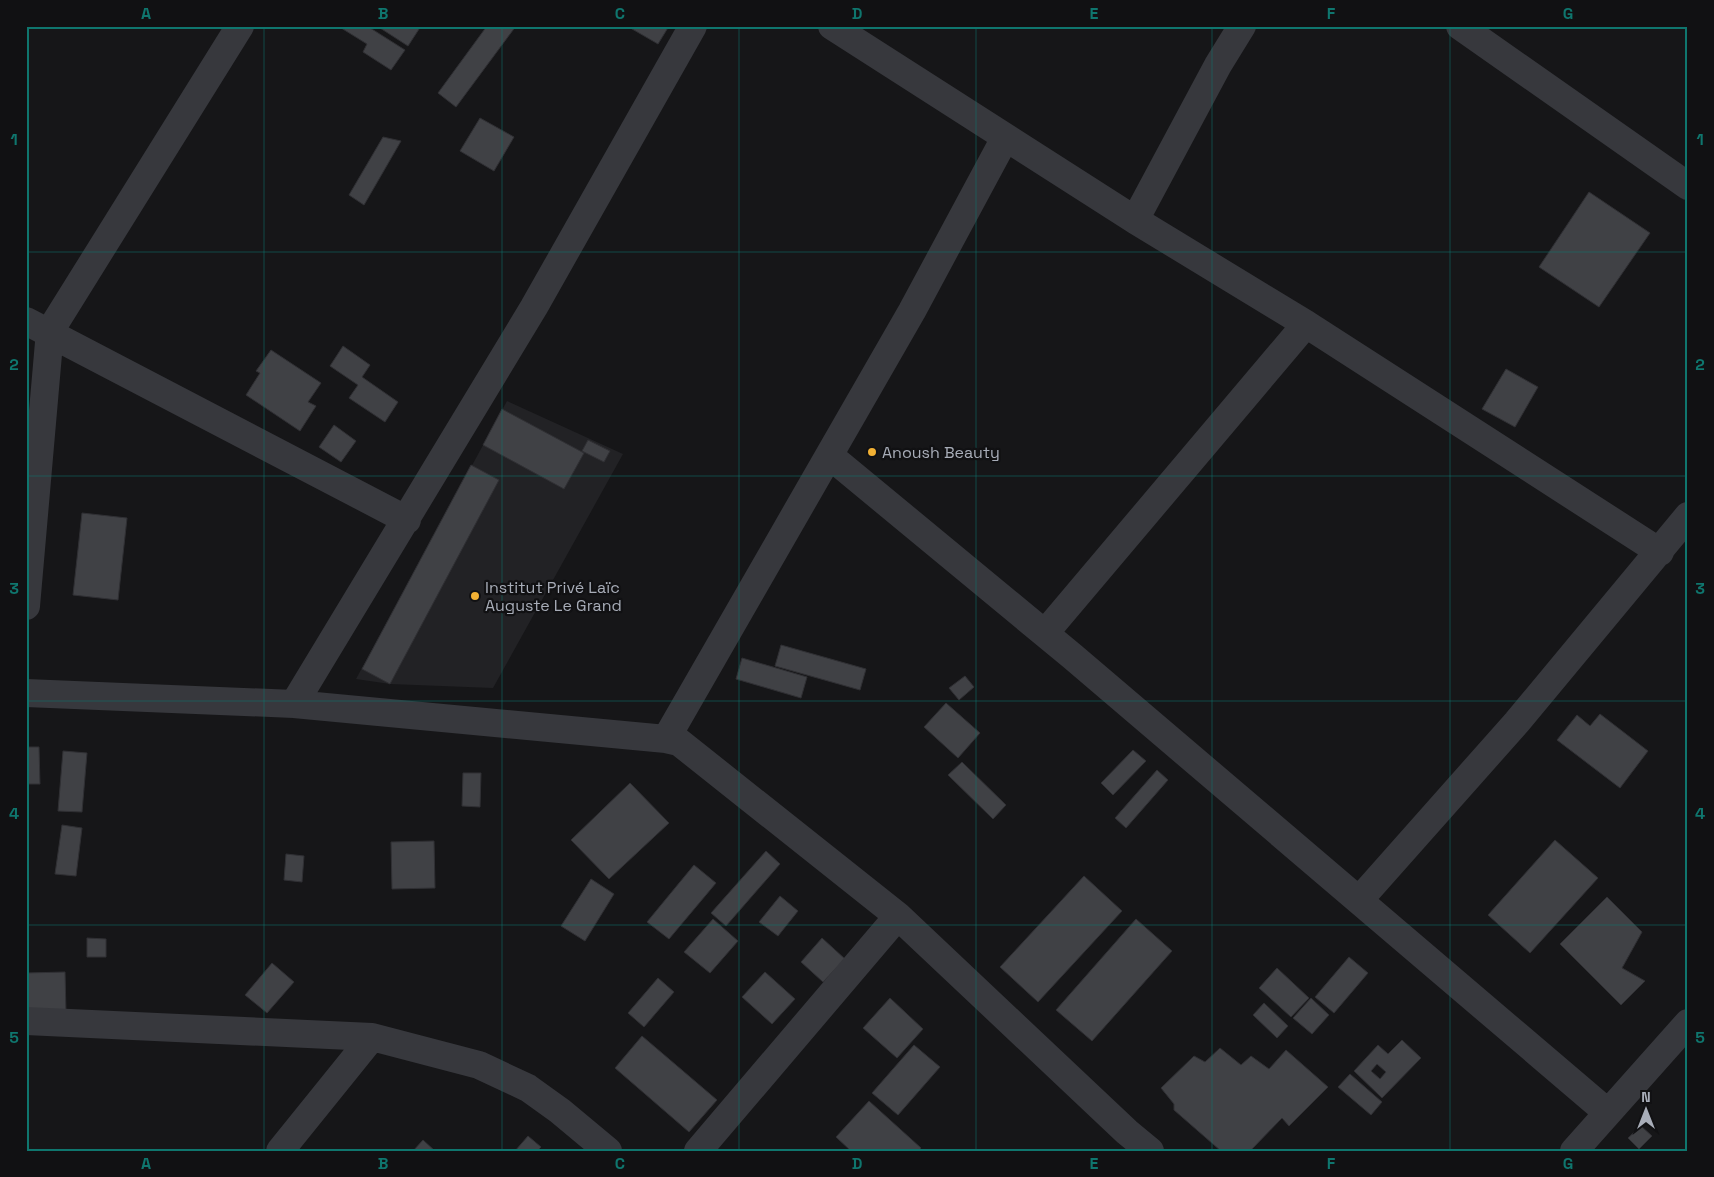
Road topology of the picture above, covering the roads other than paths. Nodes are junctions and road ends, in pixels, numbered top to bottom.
1 (240, 26) edge
2 (693, 26) edge
3 (832, 26) edge
4 (1242, 26) edge
5 (1460, 26) edge
6 (1005, 138) junction
7 (1688, 186) edge
8 (1135, 220) junction
9 (1306, 324) junction
10 (38, 326) edge
11 (830, 456) junction
12 (1688, 516) edge
13 (407, 520) junction
14 (1660, 552) junction
15 (26, 606) edge
16 (1045, 633) junction
17 (26, 693) edge
18 (294, 704) junction
19 (666, 739) junction
20 (1360, 899) junction
21 (898, 916) junction
22 (26, 1021) edge
23 (1688, 1024) edge
24 (372, 1037) junction
25 (1607, 1112) junction
26 (1120, 1142) edge
27 (280, 1151) edge
28 (608, 1151) edge
29 (698, 1151) edge
30 (1150, 1151) edge
31 (1574, 1151) edge

1 - 10 street
2 - 13 street
3 - 6 street
4 - 8 street
5 - 7 street
6 - 8 street
6 - 11 street
8 - 9 street
9 - 14 street
9 - 16 street
10 - 13 street
10 - 15 street
11 - 16 street
11 - 19 street
12 - 14 street
13 - 18 street
14 - 20 street
16 - 20 street
17 - 18 street
18 - 19 street
19 - 21 street
20 - 25 street
21 - 26 street
21 - 29 street
22 - 24 street
23 - 25 street
24 - 27 street
24 - 28 street
25 - 31 street
26 - 30 street

